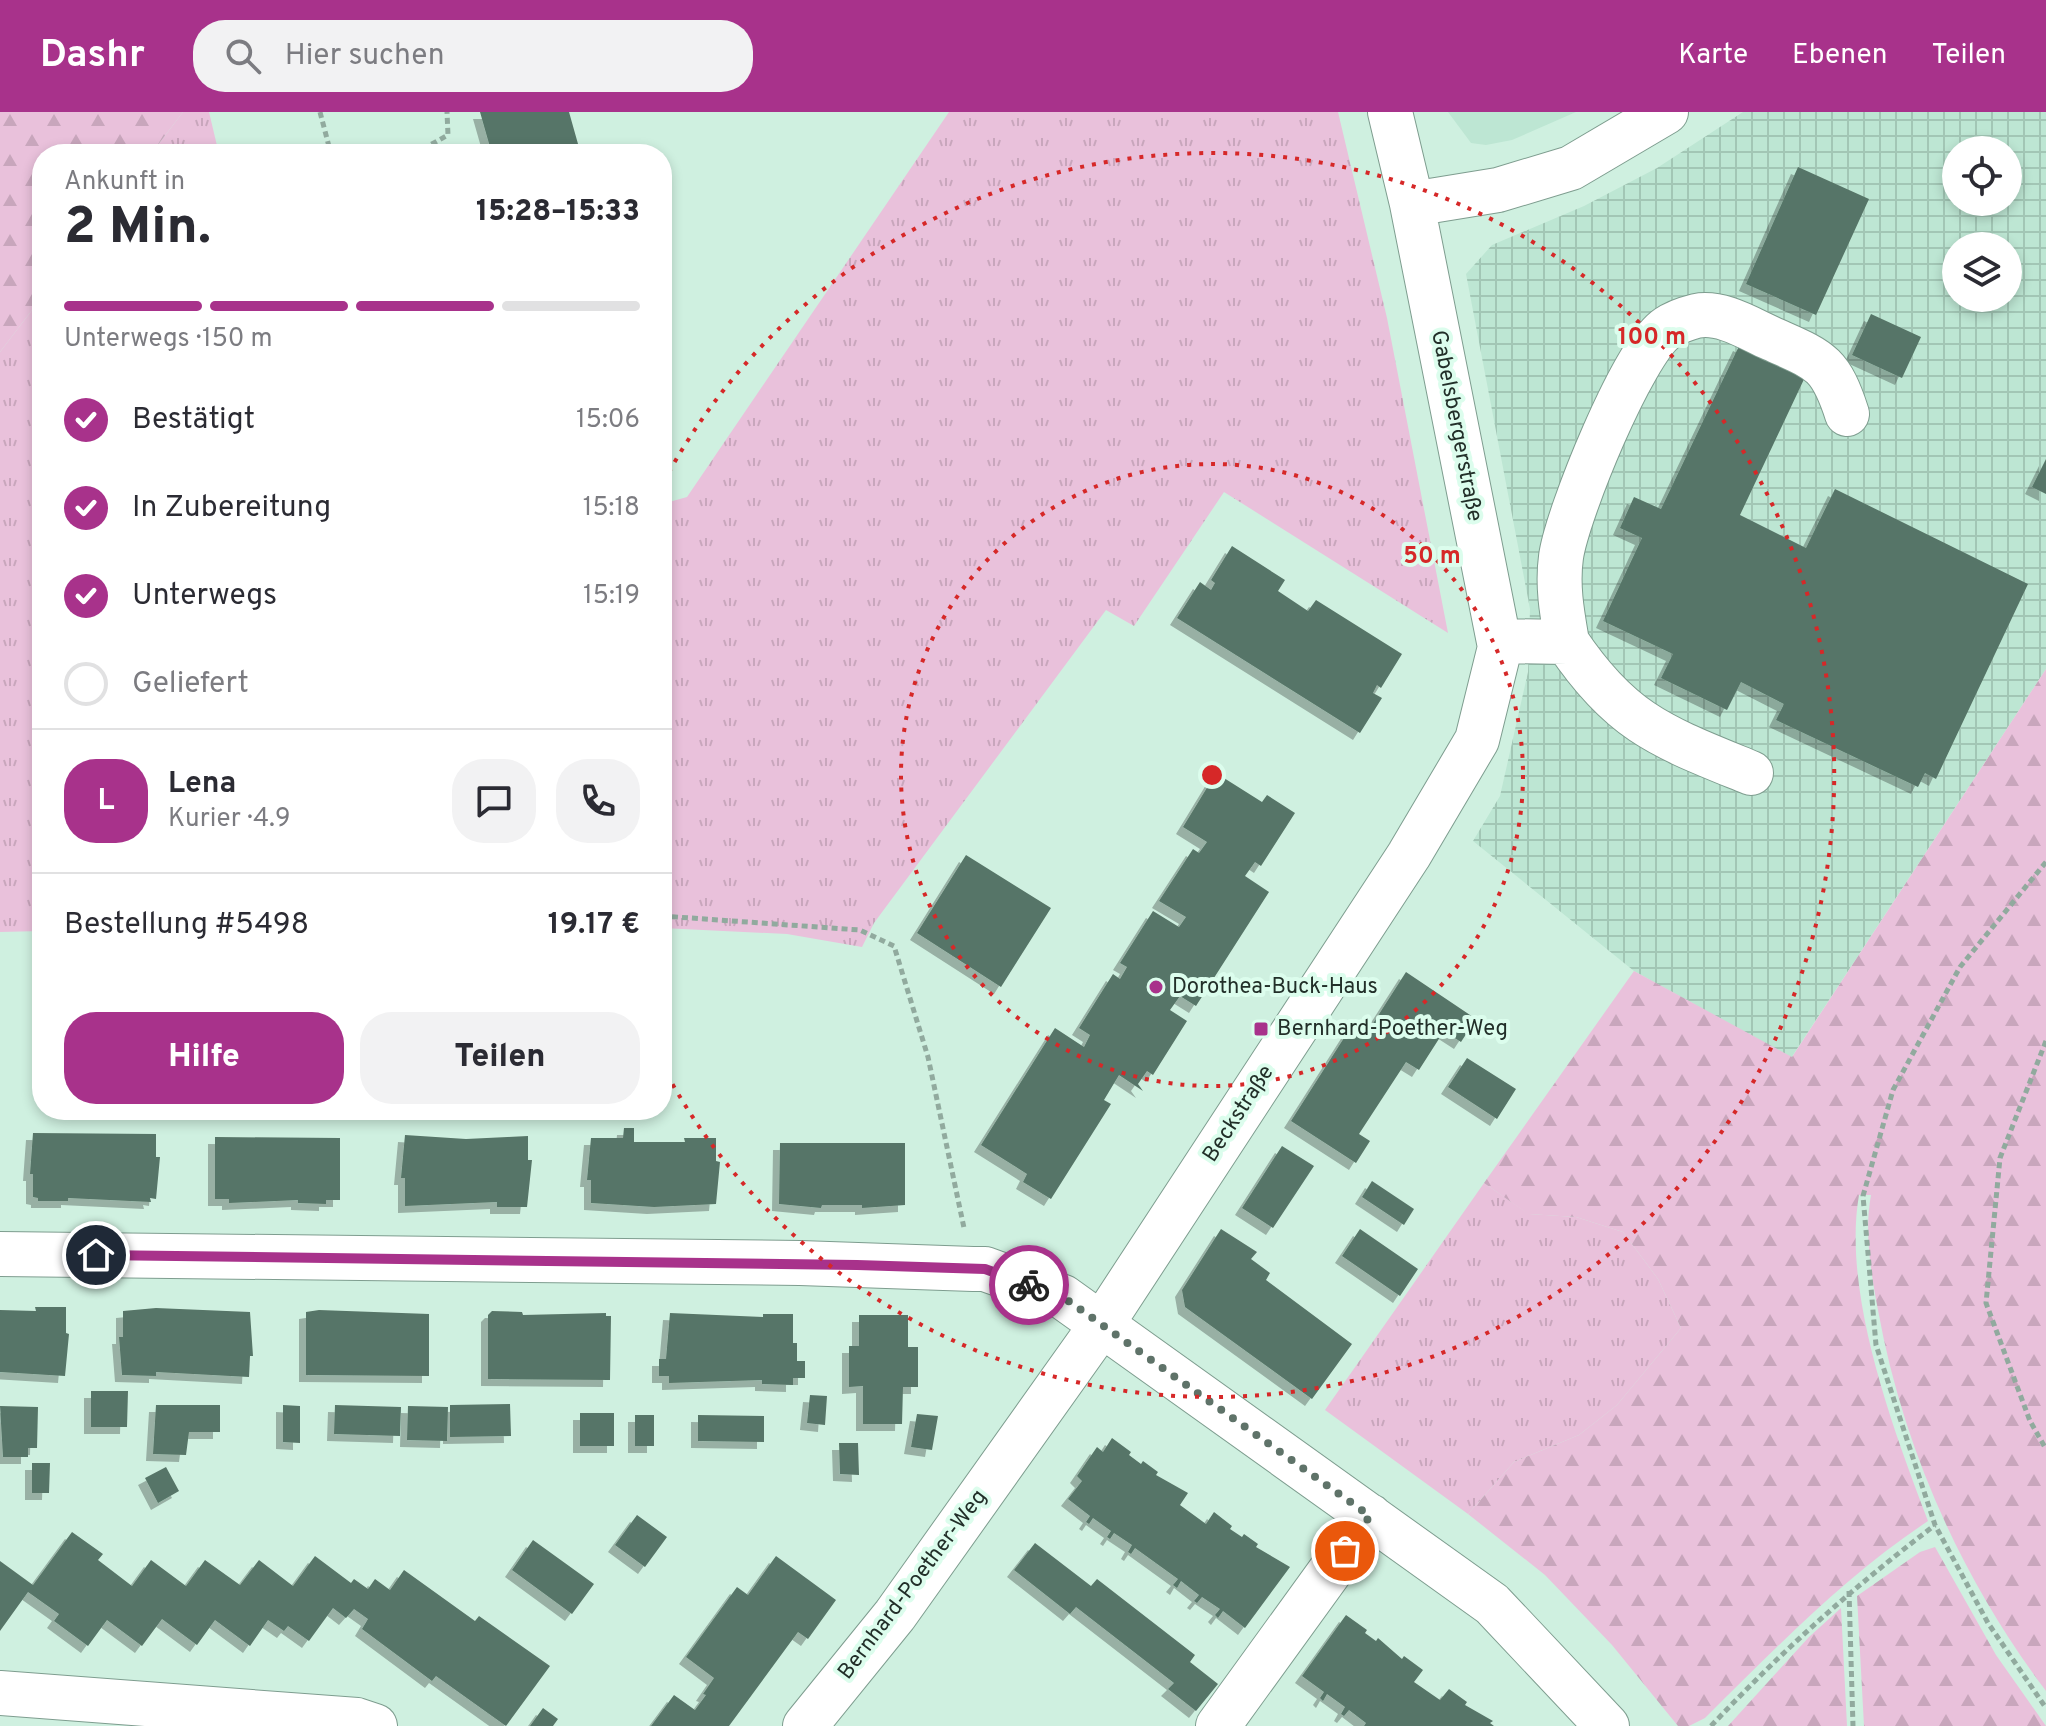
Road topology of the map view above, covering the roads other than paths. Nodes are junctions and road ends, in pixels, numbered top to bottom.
1 (1390, 112) edge
2 (1666, 112) edge
3 (1412, 204) junction
4 (1847, 414) dead end
5 (1499, 641) junction
6 (1567, 642) junction
7 (1477, 740) joint
8 (1751, 773) dead end
9 (0, 1254) edge
10 (1102, 1324) junction
11 (1370, 1516) junction
12 (10, 1705) edge
13 (375, 1726) edge
14 (805, 1726) edge
15 (1218, 1726) edge
16 (1607, 1726) edge

1 - 3 street, Gabelsbergerstraße
2 - 3 street
3 - 5 street, Gabelsbergerstraße
4 - 6 street
5 - 6 street
5 - 7 street, Gabelsbergerstraße
6 - 8 street
7 - 10 street, Beckstraße
9 - 10 street
10 - 11 street
10 - 14 street, Bernhard-Poether-Weg
11 - 15 street
11 - 16 street
12 - 13 street

